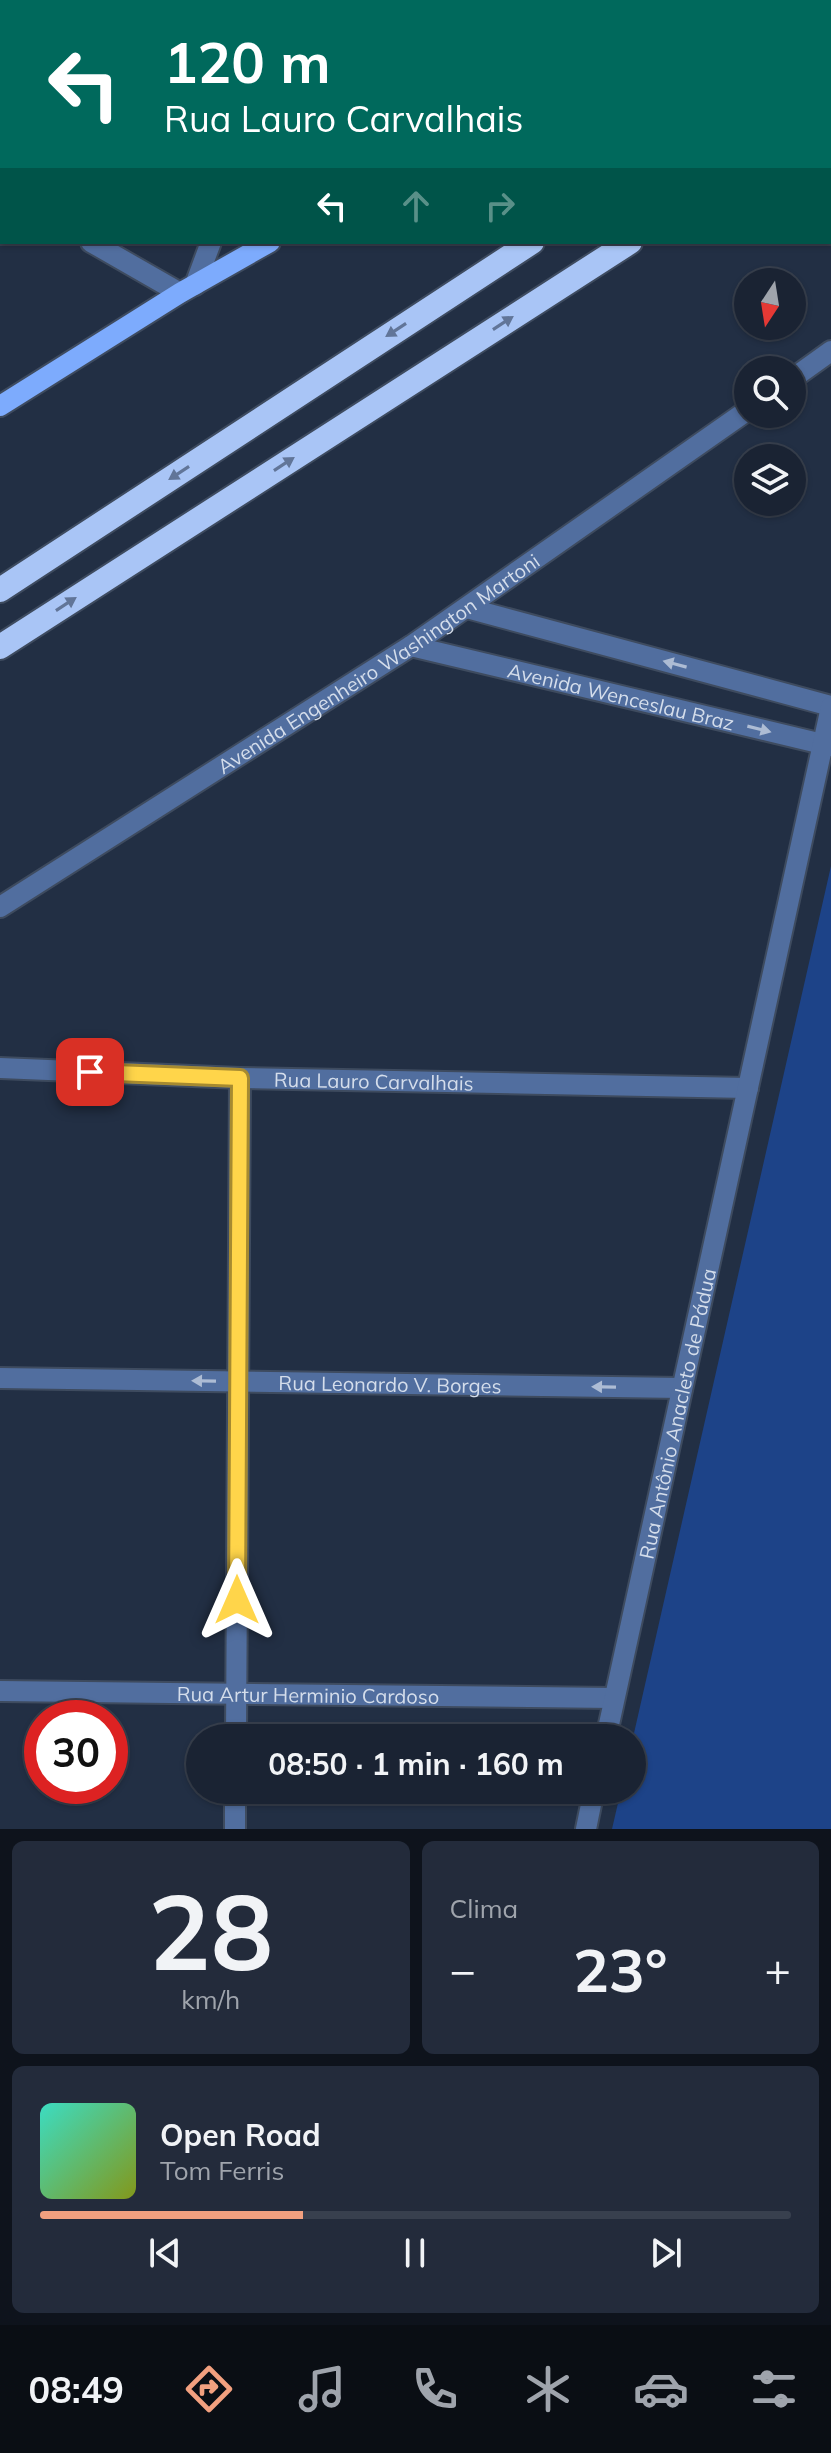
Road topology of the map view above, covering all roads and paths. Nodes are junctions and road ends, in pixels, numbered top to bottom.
1 (95, 244) edge
2 (210, 244) edge
3 (267, 244) edge
4 (529, 244) edge
5 (627, 244) edge
6 (188, 289) junction
7 (831, 351) edge
8 (806, 369) edge
9 (0, 406) edge
10 (734, 420) edge
11 (0, 590) edge
12 (467, 608) junction
13 (411, 646) junction
14 (0, 647) edge
15 (831, 706) edge
16 (827, 746) edge
17 (0, 907) edge
18 (0, 1068) edge
19 (240, 1078) junction
20 (748, 1088) junction
21 (0, 1378) edge
22 (238, 1381) junction
23 (682, 1388) junction
24 (0, 1691) edge
25 (236, 1693) junction
26 (614, 1698) junction
27 (236, 1724) edge
28 (609, 1724) edge
29 (235, 1804) edge
30 (591, 1804) edge
31 (235, 1829) edge
32 (586, 1829) edge

1 - 6 street
2 - 6 street
3 - 6 main road
4 -> 11 highway
14 -> 5 highway
6 - 9 main road
7 - 8 street
10 - 12 street, Avenida Engenheiro Washington Martoni
12 - 13 street, Avenida Engenheiro Washington Martoni
15 -> 12 street
13 -> 16 street, Avenida Wenceslau Braz
13 - 17 street, Avenida Engenheiro Washington Martoni
15 - 16 street, Rua Antônio Anacleto de Pádua
16 - 20 street, Rua Antônio Anacleto de Pádua
18 - 19 street, Rua Lauro Carvalhais
19 - 20 street, Rua Lauro Carvalhais
19 - 22 street
20 - 23 street, Rua Antônio Anacleto de Pádua
22 -> 21 street, Rua Leonardo V. Borges
23 -> 22 street, Rua Leonardo V. Borges
22 - 25 street
23 - 26 street, Rua Antônio Anacleto de Pádua
24 - 25 street, Rua Artur Herminio Cardoso
25 - 26 street, Rua Artur Herminio Cardoso
25 - 27 street
26 - 28 street, Rua Antônio Anacleto de Pádua
29 - 31 street
30 - 32 street

